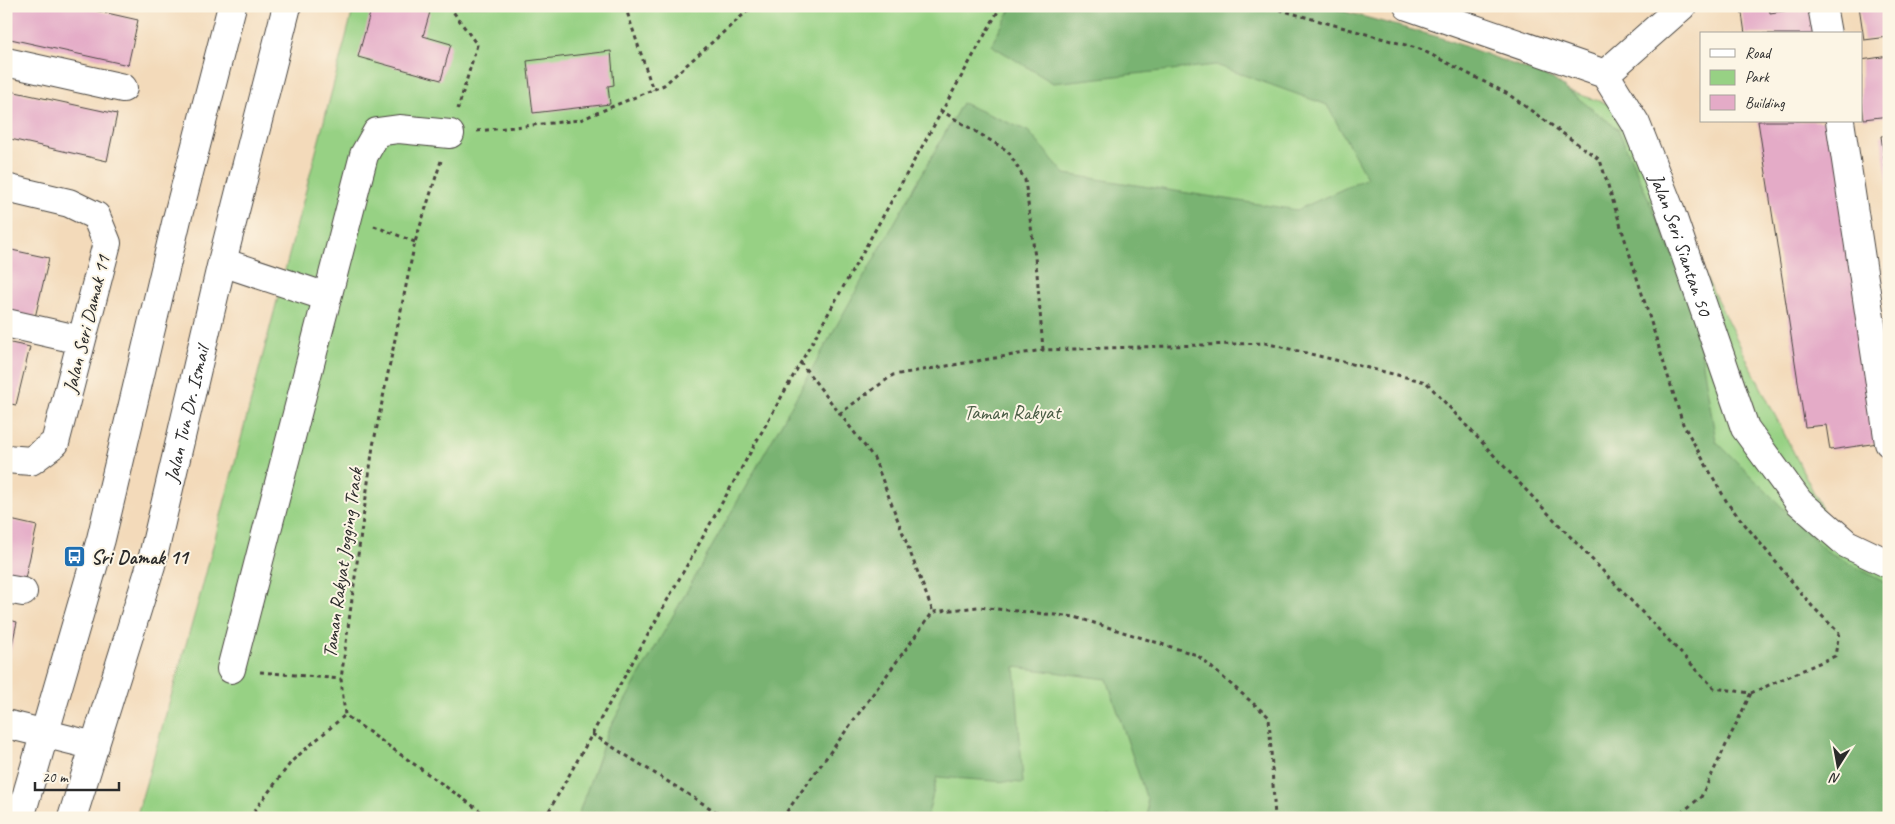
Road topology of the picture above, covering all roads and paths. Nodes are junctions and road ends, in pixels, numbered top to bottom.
1 (232, 6) edge
2 (287, 6) edge
3 (449, 6) edge
4 (625, 6) edge
5 (753, 6) edge
6 (1001, 6) edge
7 (1266, 6) edge
8 (1408, 6) edge
9 (1682, 6) edge
10 (1822, 6) edge
11 (1827, 32) edge
12 (6, 62) edge
13 (1605, 74) junction
14 (123, 88) dead end
15 (653, 90) junction
16 (940, 110) junction
17 (1840, 122) edge
18 (450, 134) junction
19 (6, 188) edge
20 (348, 216) junction
21 (415, 242) junction
22 (222, 262) junction
23 (327, 297) junction
24 (6, 323) edge
25 (82, 340) junction
26 (1043, 350) junction
27 (800, 362) junction
28 (840, 414) junction
29 (1889, 443) edge
30 (6, 459) edge
31 (1889, 564) edge
32 (933, 612) junction
33 (231, 669) joint
34 (341, 679) junction
35 (1751, 694) junction
36 (345, 715) junction
37 (6, 724) edge
38 (46, 733) junction
39 (592, 734) junction
40 (95, 746) junction
41 (20, 818) edge
42 (72, 818) edge
43 (249, 818) edge
44 (490, 818) edge
45 (545, 818) edge
46 (726, 818) edge
47 (782, 818) edge
48 (1275, 818) edge
49 (1675, 818) edge

1 - 38 street
2 - 22 street, Jalan Tun Dr. Ismail
3 - 18 path, Taman Rakyat Jogging Track
4 - 15 path
5 - 15 path
6 - 16 path
7 - 35 path
8 - 13 street
9 - 13 street
10 - 11 street
12 - 14 street
13 - 31 street, Jalan Seri Siantan 50
15 - 18 path
16 - 26 path
16 - 27 path
17 - 29 street
18 - 20 street
18 - 21 path, Taman Rakyat Jogging Track
19 - 25 street, Jalan Seri Damak 11
20 - 21 path
20 - 23 street
21 - 34 path, Taman Rakyat Jogging Track
22 - 23 street
22 - 40 street, Jalan Tun Dr. Ismail
23 - 33 street
24 - 25 street
25 - 30 street, Jalan Seri Damak 11
26 - 28 path
26 - 35 path
27 - 28 path
27 - 39 path
28 - 32 path
32 - 47 path
32 - 48 path
33 - 34 path
34 - 36 path, Taman Rakyat Jogging Track
35 - 49 path
36 - 43 path
36 - 44 path
37 - 38 street
38 - 40 street
38 - 41 street
39 - 45 path
39 - 46 path
40 - 42 street, Jalan Tun Dr. Ismail

